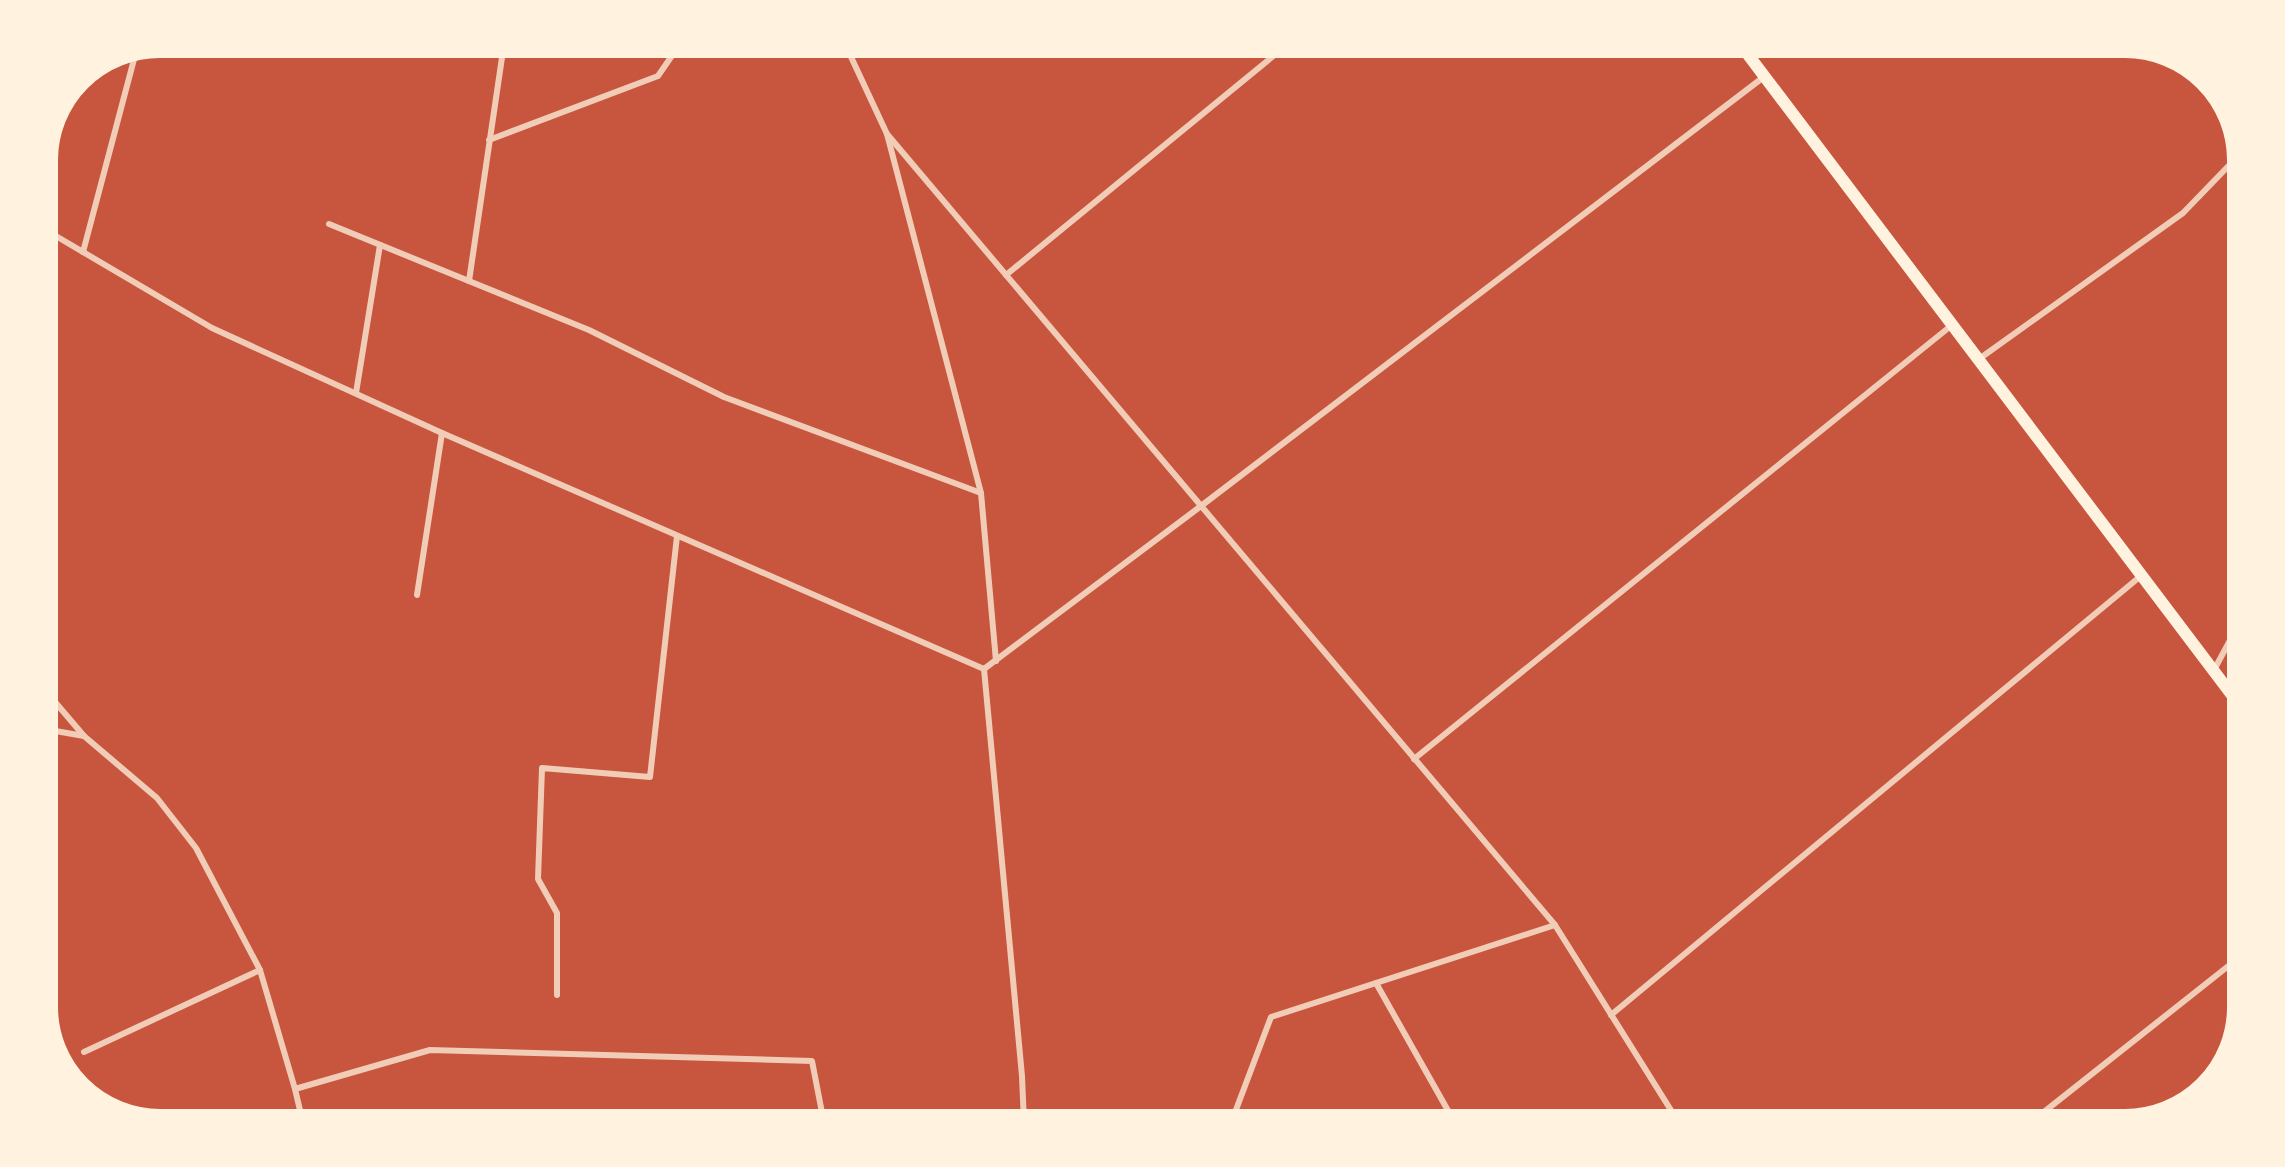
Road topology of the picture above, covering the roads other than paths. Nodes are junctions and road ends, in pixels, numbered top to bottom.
1 (502, 54) edge
2 (673, 54) edge
3 (850, 54) edge
4 (1276, 54) edge
5 (1748, 54) edge
6 (134, 57) edge
7 (1765, 75) junction
8 (887, 134) junction
9 (489, 140) junction
10 (2231, 163) edge
11 (329, 224) dead end
12 (54, 235) edge
13 (380, 244) junction
14 (83, 252) junction
15 (1006, 275) junction
16 (469, 281) junction
17 (1952, 324) junction
18 (1978, 360) junction
19 (356, 393) junction
20 (442, 433) junction
21 (981, 493) junction
22 (1201, 506) junction
23 (677, 536) junction
24 (2142, 574) junction
25 (417, 595) dead end
26 (2231, 639) edge
27 (996, 660) junction
28 (984, 669) junction
29 (2214, 670) junction
30 (2231, 693) edge
31 (54, 701) edge
32 (54, 731) edge
33 (84, 736) junction
34 (1414, 759) junction
35 (1555, 925) junction
36 (2231, 964) edge
37 (260, 970) junction
38 (1376, 983) junction
39 (557, 995) dead end
40 (1611, 1015) junction
41 (84, 1052) dead end
42 (296, 1089) junction
43 (300, 1113) edge
44 (822, 1113) edge
45 (1024, 1113) edge
46 (1235, 1113) edge
47 (1449, 1113) edge
48 (1672, 1113) edge
49 (2044, 1113) edge

1 - 9 street
2 - 9 street
3 - 8 street
4 - 15 street
5 - 7 main road
6 - 14 street
7 - 17 main road
7 - 22 street
8 - 15 street
8 - 21 street
9 - 16 street
10 - 18 street
11 - 13 street
12 - 14 street
13 - 16 street
13 - 19 street
14 - 19 street
15 - 22 street
16 - 21 street
17 - 18 main road
17 - 34 street
18 - 24 main road
19 - 20 street
20 - 23 street
20 - 25 street
21 - 27 street
22 - 27 street
22 - 34 street
23 - 28 street
23 - 39 street
24 - 29 main road
24 - 40 street
26 - 29 street
27 - 28 street
28 - 45 street
29 - 30 main road
31 - 33 street
32 - 33 street
33 - 37 street
34 - 35 street
35 - 38 street
35 - 40 street
36 - 49 street
37 - 41 street
37 - 42 street
38 - 46 street
38 - 47 street
40 - 48 street
42 - 43 street
42 - 44 street

